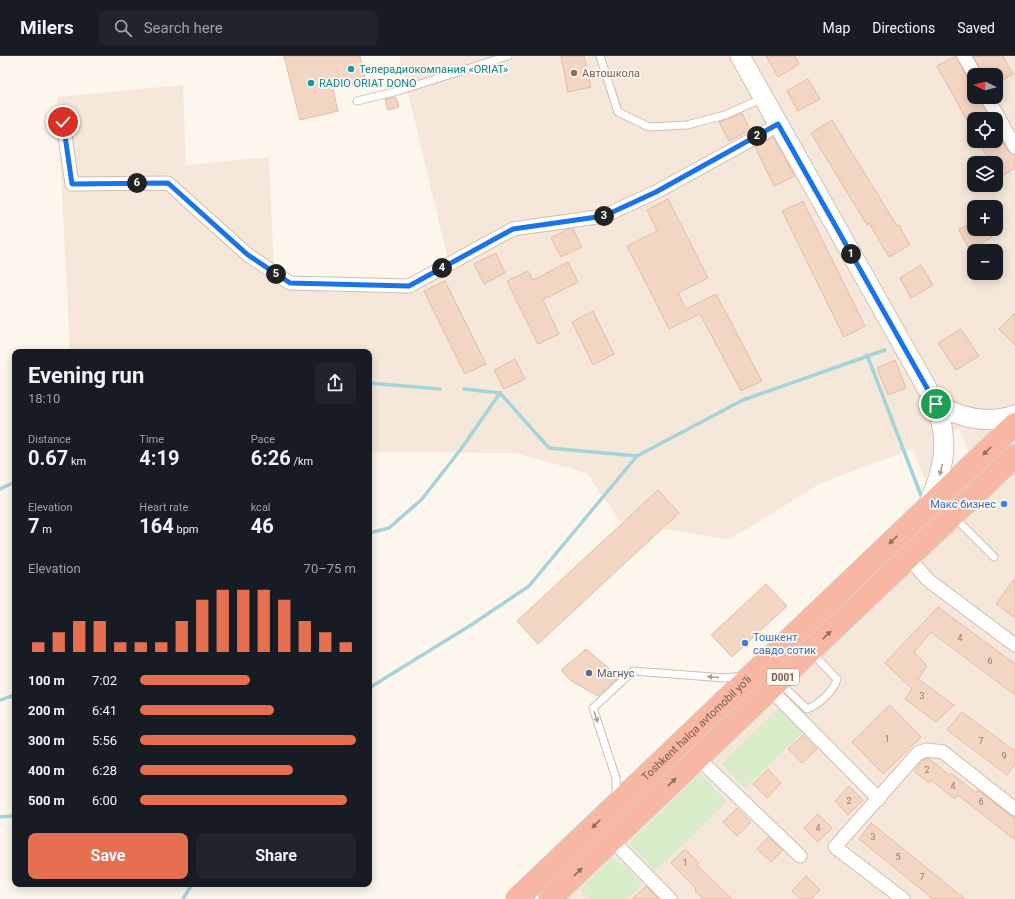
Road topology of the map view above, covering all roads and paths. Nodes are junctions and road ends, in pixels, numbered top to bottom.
1 (508, 56) edge
2 (600, 56) edge
3 (740, 56) edge
4 (964, 56) edge
5 (971, 68) edge
6 (764, 98) junction
7 (357, 101) dead end
8 (991, 104) edge
9 (63, 122) dead end
10 (778, 124) junction
11 (1015, 147) edge
12 (936, 404) junction
13 (1015, 415) edge
14 (1015, 424) edge
15 (1014, 459) edge
16 (927, 508) junction
17 (953, 515) junction
18 (908, 557) junction
19 (994, 557) dead end
20 (1015, 646) edge
21 (810, 651) junction
22 (752, 675) junction
23 (774, 685) junction
24 (698, 758) junction
25 (879, 798) junction
26 (616, 805) junction
27 (1015, 809) edge
28 (612, 840) junction
29 (800, 856) dead end
30 (517, 899) edge
31 (550, 899) edge
32 (670, 899) edge
33 (903, 899) edge

1 - 7 lane
2 - 6 lane
3 - 6 street
4 - 5 street
6 - 10 street
8 - 11 street
9 - 10 street
10 - 12 street
12 - 13 street
12 -> 16 street
14 -> 16 highway, Toshkent halqa avtomobil yo'li / D001
15 - 17 highway, Toshkent halqa avtomobil yo'li / D001
16 -> 22 highway, Toshkent halqa avtomobil yo'li / D001
17 - 18 highway, Toshkent halqa avtomobil yo'li / D001
17 - 19 lane
18 - 20 street
21 -> 18 highway, Toshkent halqa avtomobil yo'li / D001
21 - 23 highway, Toshkent halqa avtomobil yo'li / D001
21 - 23 lane
22 - 26 highway, Toshkent halqa avtomobil yo'li / D001
22 -> 26 lane
23 - 24 highway, Toshkent halqa avtomobil yo'li / D001
23 - 25 street
28 -> 24 highway, Toshkent halqa avtomobil yo'li / D001
24 - 29 street
25 - 27 street
25 - 33 street
26 -> 30 highway, Toshkent halqa avtomobil yo'li / D001
31 -> 28 highway, Toshkent halqa avtomobil yo'li / D001
28 - 32 street

